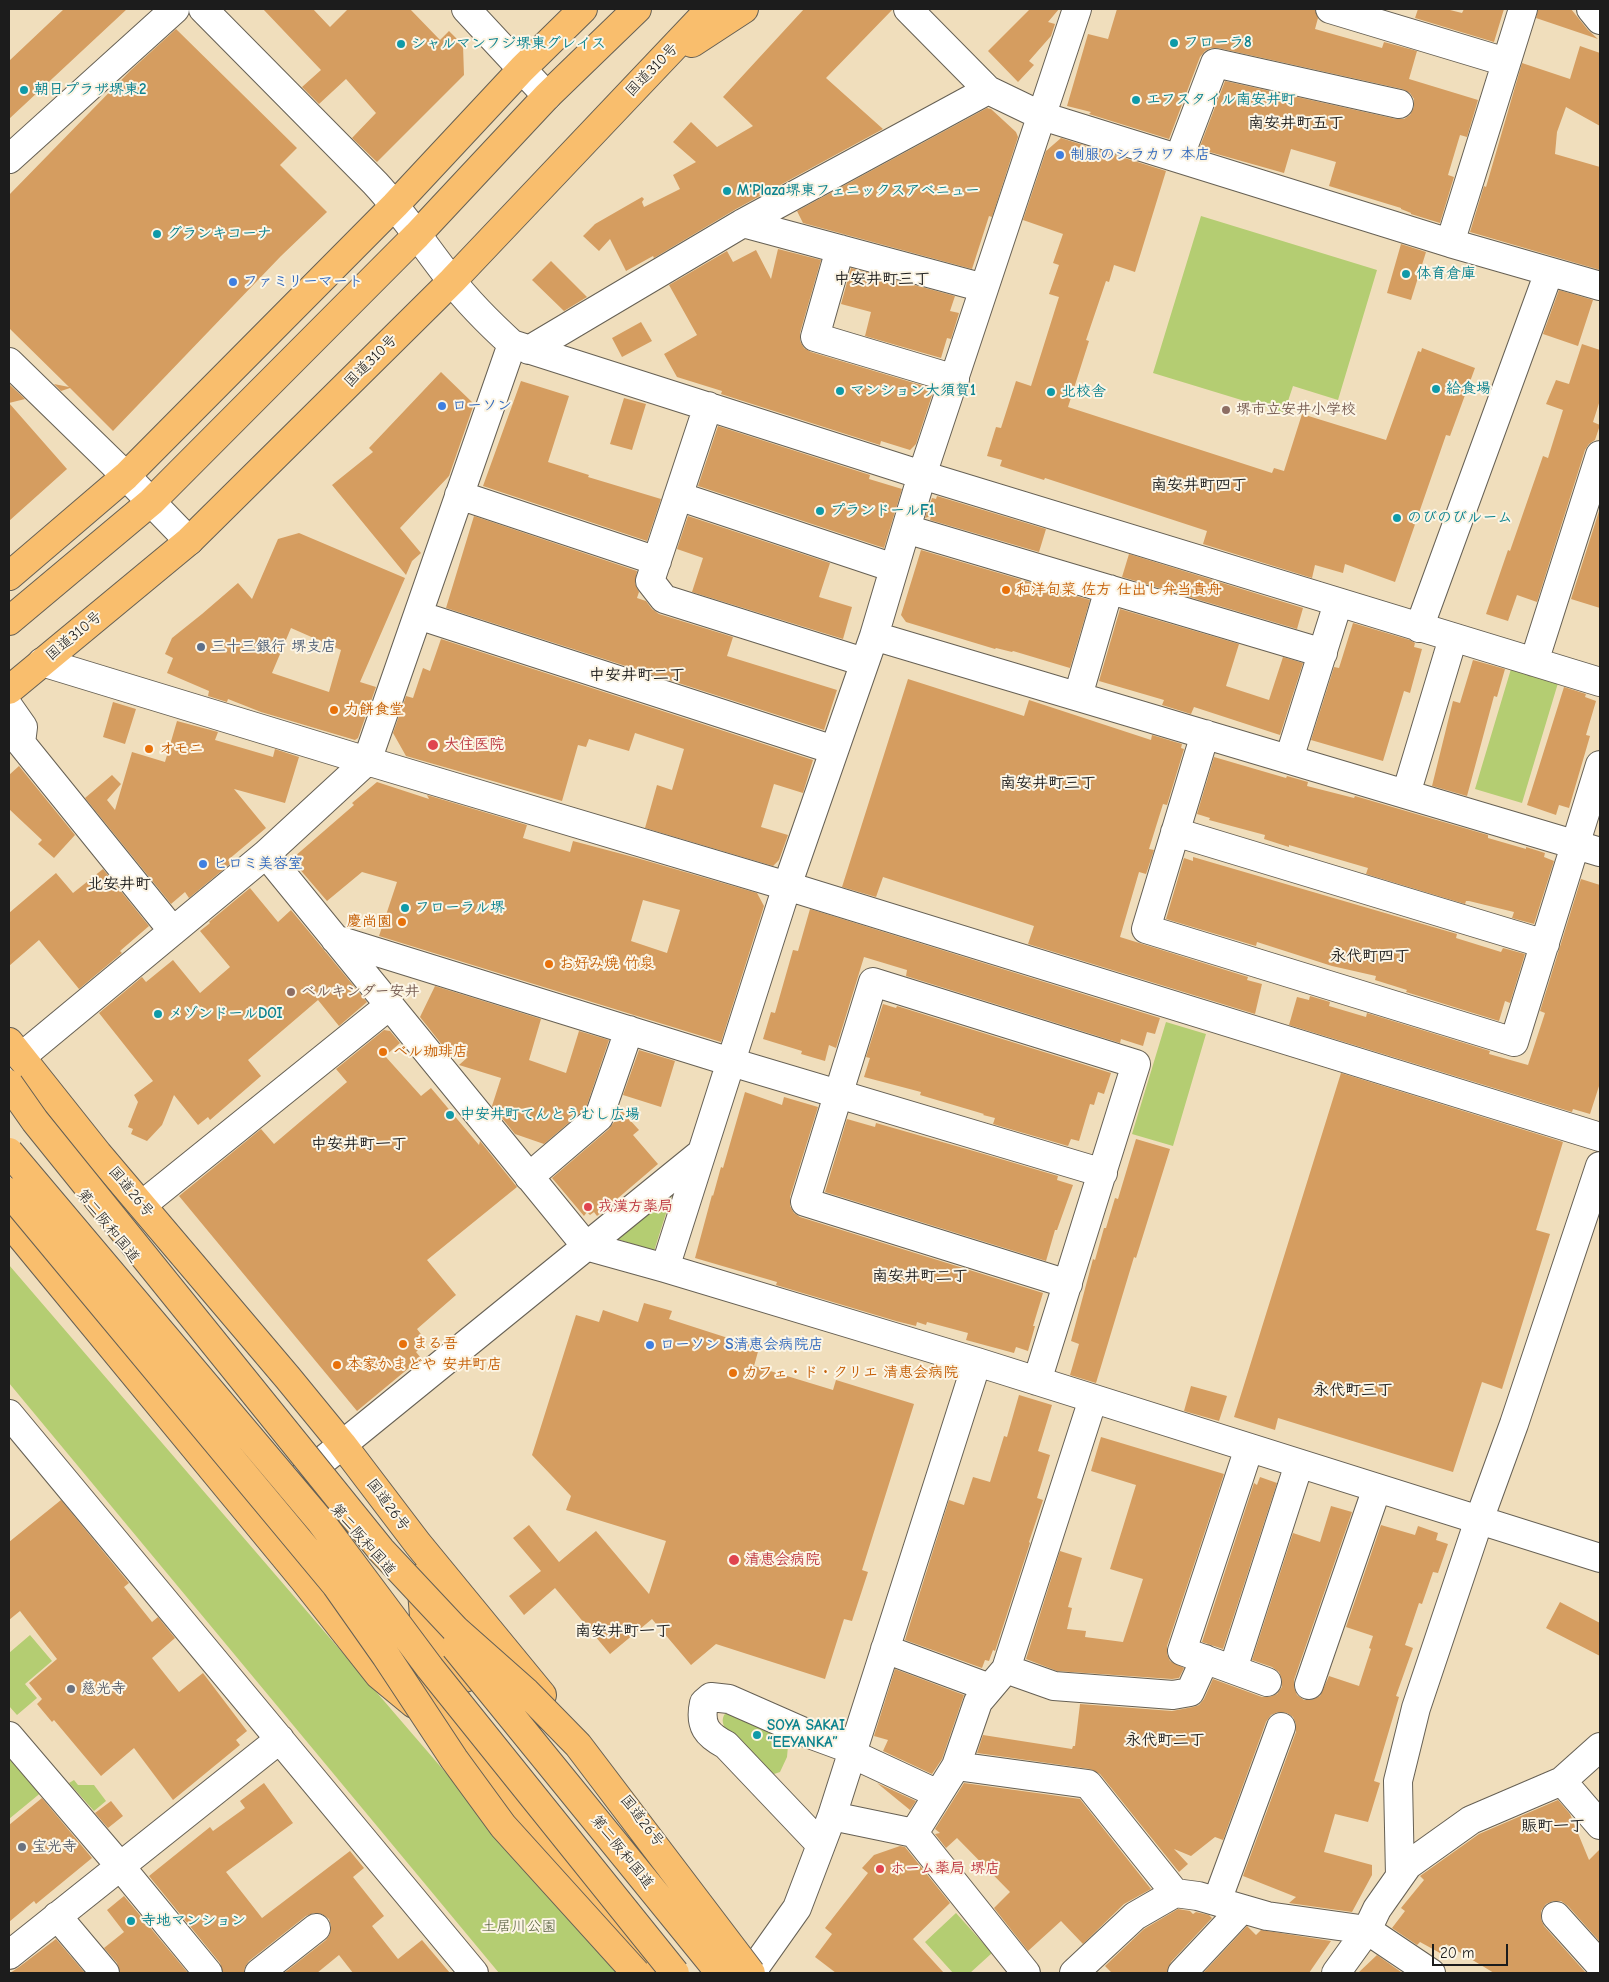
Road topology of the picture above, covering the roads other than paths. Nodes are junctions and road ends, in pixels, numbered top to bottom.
1 (175, 9) edge
2 (203, 9) edge
3 (466, 9) edge
4 (583, 9) edge
5 (710, 9) edge
6 (744, 9) edge
7 (908, 9) edge
8 (1077, 9) edge
9 (1330, 9) edge
10 (1523, 9) edge
11 (1590, 9) edge
12 (629, 15) edge
13 (1600, 20) edge
14 (1506, 62) junction
15 (653, 68) junction
16 (522, 69) junction
17 (988, 90) junction
18 (547, 96) junction
19 (1399, 104) dead end
20 (1042, 116) junction
21 (1180, 158) junction
22 (9, 159) edge
23 (395, 205) junction
24 (743, 223) junction
25 (417, 235) junction
26 (1450, 243) junction
27 (840, 249) junction
28 (1549, 272) junction
29 (452, 281) junction
30 (1600, 286) edge
31 (984, 288) junction
32 (521, 347) junction
33 (9, 362) edge
34 (955, 379) junction
35 (708, 406) junction
36 (1600, 455) edge
37 (922, 475) junction
38 (126, 476) junction
39 (459, 495) junction
40 (678, 496) junction
41 (151, 502) junction
42 (906, 529) junction
43 (189, 541) junction
44 (657, 561) junction
45 (894, 568) junction
46 (9, 576) edge
47 (1109, 589) junction
48 (1338, 603) junction
49 (418, 615) junction
50 (9, 621) edge
51 (1419, 628) junction
52 (874, 636) junction
53 (1453, 638) junction
54 (1323, 653) junction
55 (42, 662) junction
56 (864, 662) junction
57 (1534, 662) junction
58 (1600, 682) edge
59 (9, 690) edge
60 (1078, 696) junction
61 (9, 707) edge
62 (1205, 734) junction
63 (834, 750) junction
64 (1289, 760) junction
65 (367, 762) junction
66 (1600, 765) edge
67 (1406, 794) junction
68 (1175, 832) junction
69 (1588, 848) edge
70 (266, 854) junction
71 (787, 886) junction
72 (173, 931) junction
73 (335, 938) junction
74 (1545, 944) junction
75 (390, 1005) junction
76 (629, 1030) junction
77 (15, 1049) edge
78 (731, 1062) junction
79 (9, 1084) edge
80 (838, 1093) junction
81 (9, 1105) edge
82 (1600, 1137) edge
83 (9, 1152) edge
84 (700, 1154) junction
85 (1600, 1166) edge
86 (9, 1168) edge
87 (1103, 1173) junction
88 (529, 1176) junction
89 (9, 1192) edge
90 (142, 1205) junction
91 (9, 1222) edge
92 (586, 1246) junction
93 (665, 1268) junction
94 (1068, 1284) junction
95 (977, 1362) junction
96 (1037, 1381) junction
97 (1093, 1398) junction
98 (9, 1414) edge
99 (342, 1444) junction
100 (1249, 1448) junction
101 (1299, 1464) junction
102 (1377, 1488) junction
103 (273, 1500) junction
104 (252, 1518) junction
105 (1479, 1520) junction
106 (418, 1544) junction
107 (1600, 1558) edge
108 (885, 1649) junction
109 (1205, 1659) junction
110 (1233, 1669) junction
111 (998, 1678) junction
112 (1267, 1682) dead end
113 (1309, 1685) dead end
114 (1281, 1727) dead end
115 (9, 1736) edge
116 (280, 1739) junction
117 (1600, 1746) edge
118 (469, 1750) junction
119 (853, 1752) junction
120 (956, 1766) junction
121 (1562, 1781) junction
122 (938, 1794) junction
123 (832, 1816) junction
124 (1600, 1825) edge
125 (914, 1833) junction
126 (821, 1845) junction
127 (120, 1866) junction
128 (1400, 1876) junction
129 (1175, 1893) junction
130 (1229, 1905) junction
131 (57, 1916) junction
132 (1556, 1916) dead end
133 (316, 1928) dead end
134 (1367, 1930) junction
135 (9, 1955) edge
136 (1600, 1965) edge
137 (755, 1972) edge
138 (105, 1973) edge
139 (208, 1973) edge
140 (259, 1973) edge
141 (474, 1973) edge
142 (636, 1973) edge
143 (661, 1973) edge
144 (675, 1973) edge
145 (703, 1973) edge
146 (720, 1973) edge
147 (1026, 1973) edge
148 (1074, 1973) edge
149 (1182, 1973) edge
150 (1336, 1973) edge
151 (1431, 1973) edge

1 - 22 street
2 - 23 street
3 - 16 street
4 - 16 highway
5 - 15 highway, 国道310号
6 - 15 highway
7 - 17 street
8 - 20 street
9 - 14 street
10 - 14 street
11 - 13 street
12 - 18 highway
14 - 26 street
15 - 29 highway, 国道310号
16 - 18 street
16 - 23 highway
17 - 20 street
17 - 24 street
18 - 25 highway
19 - 21 street
20 - 21 street
20 - 31 street
21 - 26 street
23 - 25 street
23 - 38 highway
24 - 27 street
24 - 32 street
25 - 29 street
25 - 41 highway
26 - 28 street
27 - 31 street
27 - 34 street
28 - 30 street
28 - 51 street
29 - 32 street
29 - 43 highway, 国道310号
31 - 34 street
32 - 35 street
32 - 39 street
33 - 38 street
34 - 37 street
35 - 37 street
35 - 40 street
36 - 57 street
37 - 42 street
37 - 48 street
38 - 41 street
38 - 46 highway
39 - 44 street
39 - 49 street
40 - 44 street
40 - 45 street
41 - 43 street
41 - 50 highway
42 - 45 street
42 - 47 street
43 - 55 highway, 国道310号
44 - 56 street
45 - 52 street
47 - 54 street
47 - 60 street
48 - 51 street
48 - 54 street
49 - 63 street
49 - 65 street
51 - 53 street
52 - 56 street
52 - 60 street
53 - 57 street
53 - 67 street
54 - 64 street
55 - 59 highway, 国道310号
55 - 65 street
56 - 63 street
57 - 58 street
60 - 62 street
61 - 72 street
62 - 64 street
62 - 68 street
63 - 71 street
64 - 67 street
65 - 70 street
65 - 71 street
66 - 69 street
67 - 69 street
68 - 74 street
68 - 74 street
69 - 74 street
70 - 72 street
70 - 73 street
71 - 78 street
71 - 82 street
72 - 77 street
73 - 75 street
73 - 76 street
75 - 88 street
75 - 90 street
76 - 78 street
76 - 88 street
77 - 90 highway, 国道26号
78 - 80 street
78 - 84 street
79 - 137 highway, bridge
80 - 87 street
80 - 87 street
80 - 94 street
81 - 146 highway, 第二阪和国道, bridge
83 - 144 highway, 第二阪和国道, bridge
84 - 92 street
84 - 93 street
85 - 105 street
86 - 103 highway
87 - 94 street
88 - 92 street
89 - 142 highway, bridge
90 - 99 highway, 国道26号
91 - 104 highway
92 - 93 street
92 - 99 street
93 - 95 street
94 - 96 street
95 - 96 street
95 - 108 street
96 - 97 street
97 - 100 street
97 - 111 street
98 - 116 street
99 - 103 street
99 - 106 highway, 国道26号
100 - 101 street
100 - 109 street
101 - 102 street
101 - 110 street
102 - 105 street
102 - 113 street
103 - 104 street
103 - 118 highway
104 - 118 highway
105 - 107 street
105 - 128 street
106 - 137 highway, 国道26号
106 - 145 highway
108 - 111 street
108 - 119 street
109 - 110 street
109 - 111 street
110 - 112 street
111 - 120 street
114 - 130 street
115 - 127 street
116 - 127 street
116 - 141 street
117 - 121 street
118 - 143 highway
119 - 122 street
119 - 123 street
119 - 126 street
120 - 122 street
120 - 129 street
121 - 124 street
121 - 128 street
122 - 125 street
123 - 125 street
123 - 126 street
125 - 147 street
126 - 137 street
127 - 131 street
127 - 139 street
128 - 134 street
129 - 130 street
129 - 148 street
130 - 134 street
130 - 149 street
131 - 135 street
131 - 138 street
132 - 136 street
133 - 140 street
134 - 150 street
134 - 151 street

